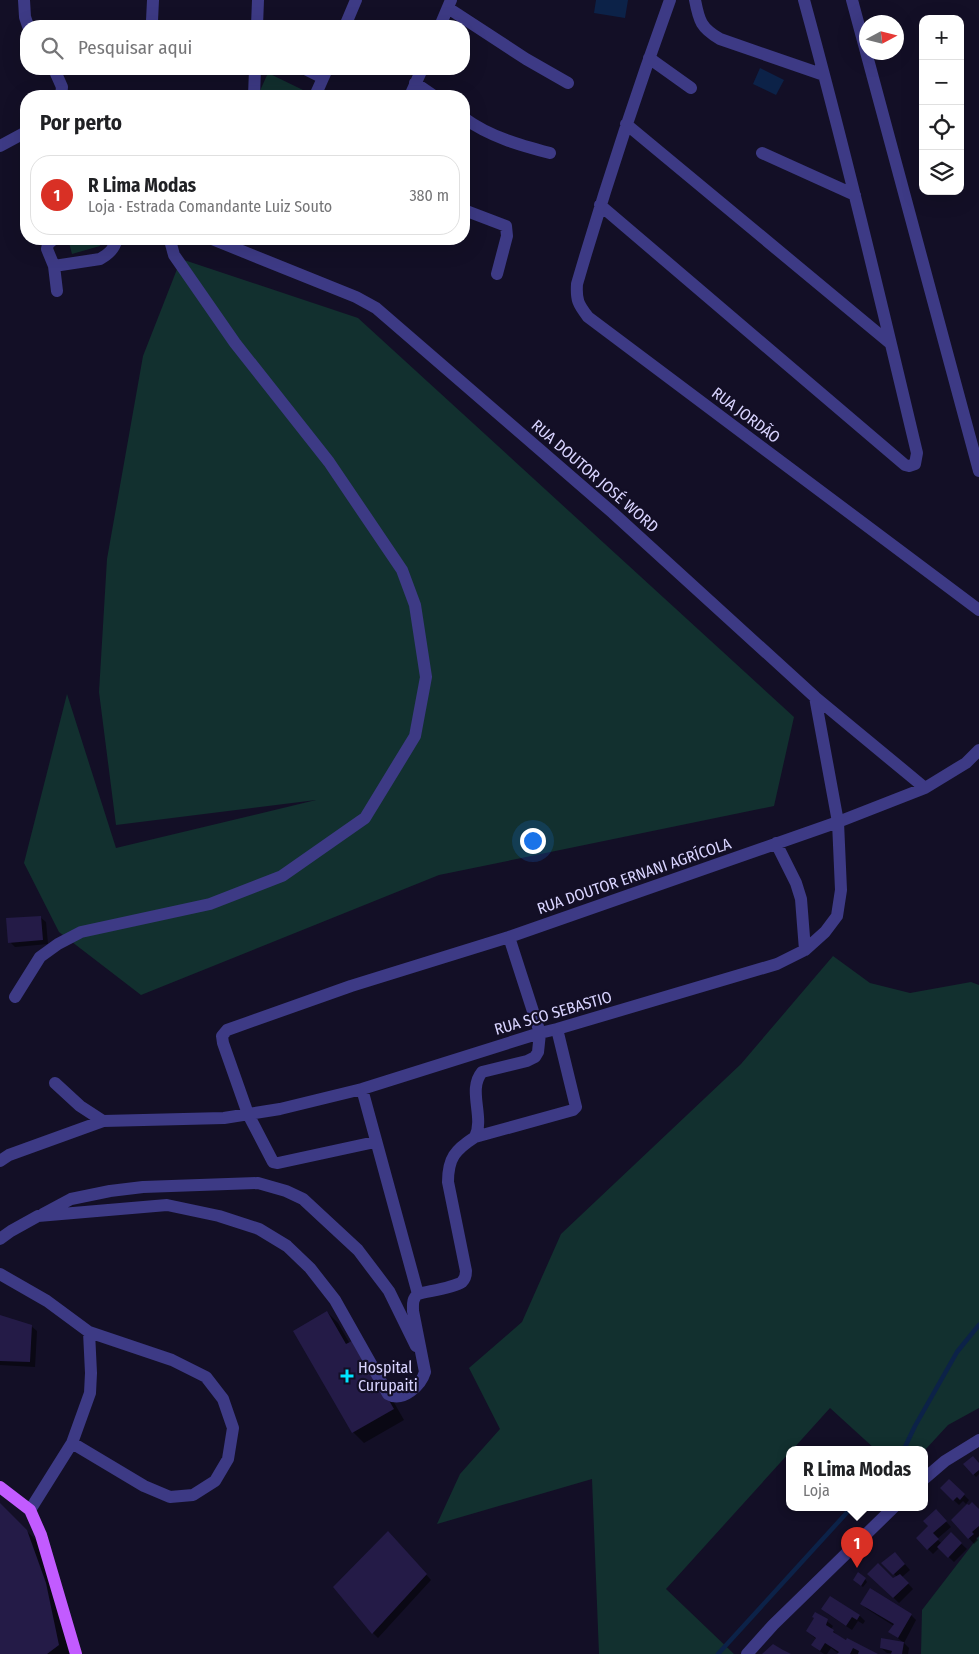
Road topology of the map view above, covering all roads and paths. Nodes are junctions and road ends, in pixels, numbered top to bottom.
1 (24, 0) edge
2 (152, 0) edge
3 (258, 0) edge
4 (356, 0) edge
5 (670, 0) edge
6 (695, 0) edge
7 (804, 0) edge
8 (852, 0) edge
9 (450, 4) edge
10 (26, 20) edge
11 (152, 20) edge
12 (257, 20) edge
13 (348, 20) edge
14 (443, 20) edge
15 (649, 58) junction
16 (57, 75) edge
17 (255, 75) edge
18 (324, 75) edge
19 (419, 75) edge
20 (824, 75) junction
21 (415, 83) junction
22 (568, 83) dead end
23 (691, 88) dead end
24 (62, 90) edge
25 (254, 90) edge
26 (318, 90) edge
27 (412, 90) edge
28 (425, 90) edge
29 (470, 122) edge
30 (626, 124) junction
31 (20, 135) edge
32 (0, 146) edge
33 (550, 153) dead end
34 (762, 153) dead end
35 (854, 195) junction
36 (600, 205) junction
37 (470, 212) edge
38 (48, 245) edge
39 (114, 245) edge
40 (171, 245) edge
41 (227, 245) edge
42 (54, 266) junction
43 (497, 274) dead end
44 (57, 291) dead end
45 (891, 344) junction
46 (979, 471) edge
47 (979, 610) edge
48 (815, 697) junction
49 (979, 750) edge
50 (925, 788) junction
51 (838, 822) junction
52 (776, 843) junction
53 (509, 937) junction
54 (805, 950) junction
55 (15, 997) dead end
56 (557, 1029) junction
57 (540, 1033) junction
58 (55, 1083) dead end
59 (362, 1089) junction
60 (248, 1114) junction
61 (103, 1121) junction
62 (475, 1137) junction
63 (376, 1142) junction
64 (0, 1161) edge
65 (38, 1216) junction
66 (0, 1239) edge
67 (0, 1274) edge
68 (418, 1294) junction
69 (89, 1332) junction
70 (425, 1364) junction
71 (979, 1440) edge
72 (72, 1443) junction
73 (928, 1476) edge
74 (0, 1487) edge
75 (30, 1510) junction
76 (890, 1511) edge
77 (76, 1654) edge
78 (747, 1654) edge

1 - 10 street
2 - 11 street
3 - 12 street
4 - 13 street
5 - 15 street, RUA JORDÃO
6 - 20 street
7 - 20 street
8 - 46 street
9 - 14 street
9 - 22 street
15 - 23 street
15 - 30 street, RUA JORDÃO
16 - 24 street
17 - 25 street
18 - 26 street
19 - 21 street
20 - 35 street
21 - 27 street
21 - 28 street
29 - 33 street
30 - 36 street, RUA JORDÃO
30 - 45 street
31 - 32 street
34 - 35 street
35 - 45 street
36 - 45 street
36 - 47 street, RUA JORDÃO
37 - 43 street
38 - 42 street
39 - 42 street
40 - 55 street
41 - 48 street, RUA DOUTOR JOSÉ WORD
42 - 44 street
48 - 50 street, RUA DOUTOR JOSÉ WORD
48 - 51 street, RUA SCO SEBASTIO
49 - 50 street, RUA DOUTOR ERNANI AGRÍCOLA
50 - 51 street, RUA DOUTOR ERNANI AGRÍCOLA
51 - 52 street, RUA DOUTOR ERNANI AGRÍCOLA
51 - 54 street, RUA SCO SEBASTIO
52 - 53 street, RUA DOUTOR ERNANI AGRÍCOLA
52 - 54 street
53 - 57 street
53 - 60 street, RUA DOUTOR ERNANI AGRÍCOLA
54 - 56 street, RUA SCO SEBASTIO
56 - 57 street, RUA SCO SEBASTIO
56 - 62 street
57 - 59 street, RUA SCO SEBASTIO
57 - 62 street
58 - 61 street
59 - 60 street, RUA SCO SEBASTIO
59 - 63 street
60 - 61 street, RUA SCO SEBASTIO
60 - 63 street
61 - 64 street, RUA SCO SEBASTIO
62 - 68 street
63 - 68 street
65 - 66 street
65 - 70 street
65 - 70 street
67 - 69 street
68 - 70 street
69 - 72 street
69 - 72 street
71 - 73 street
72 - 75 street
74 - 75 main road
75 - 77 main road
76 - 78 street

